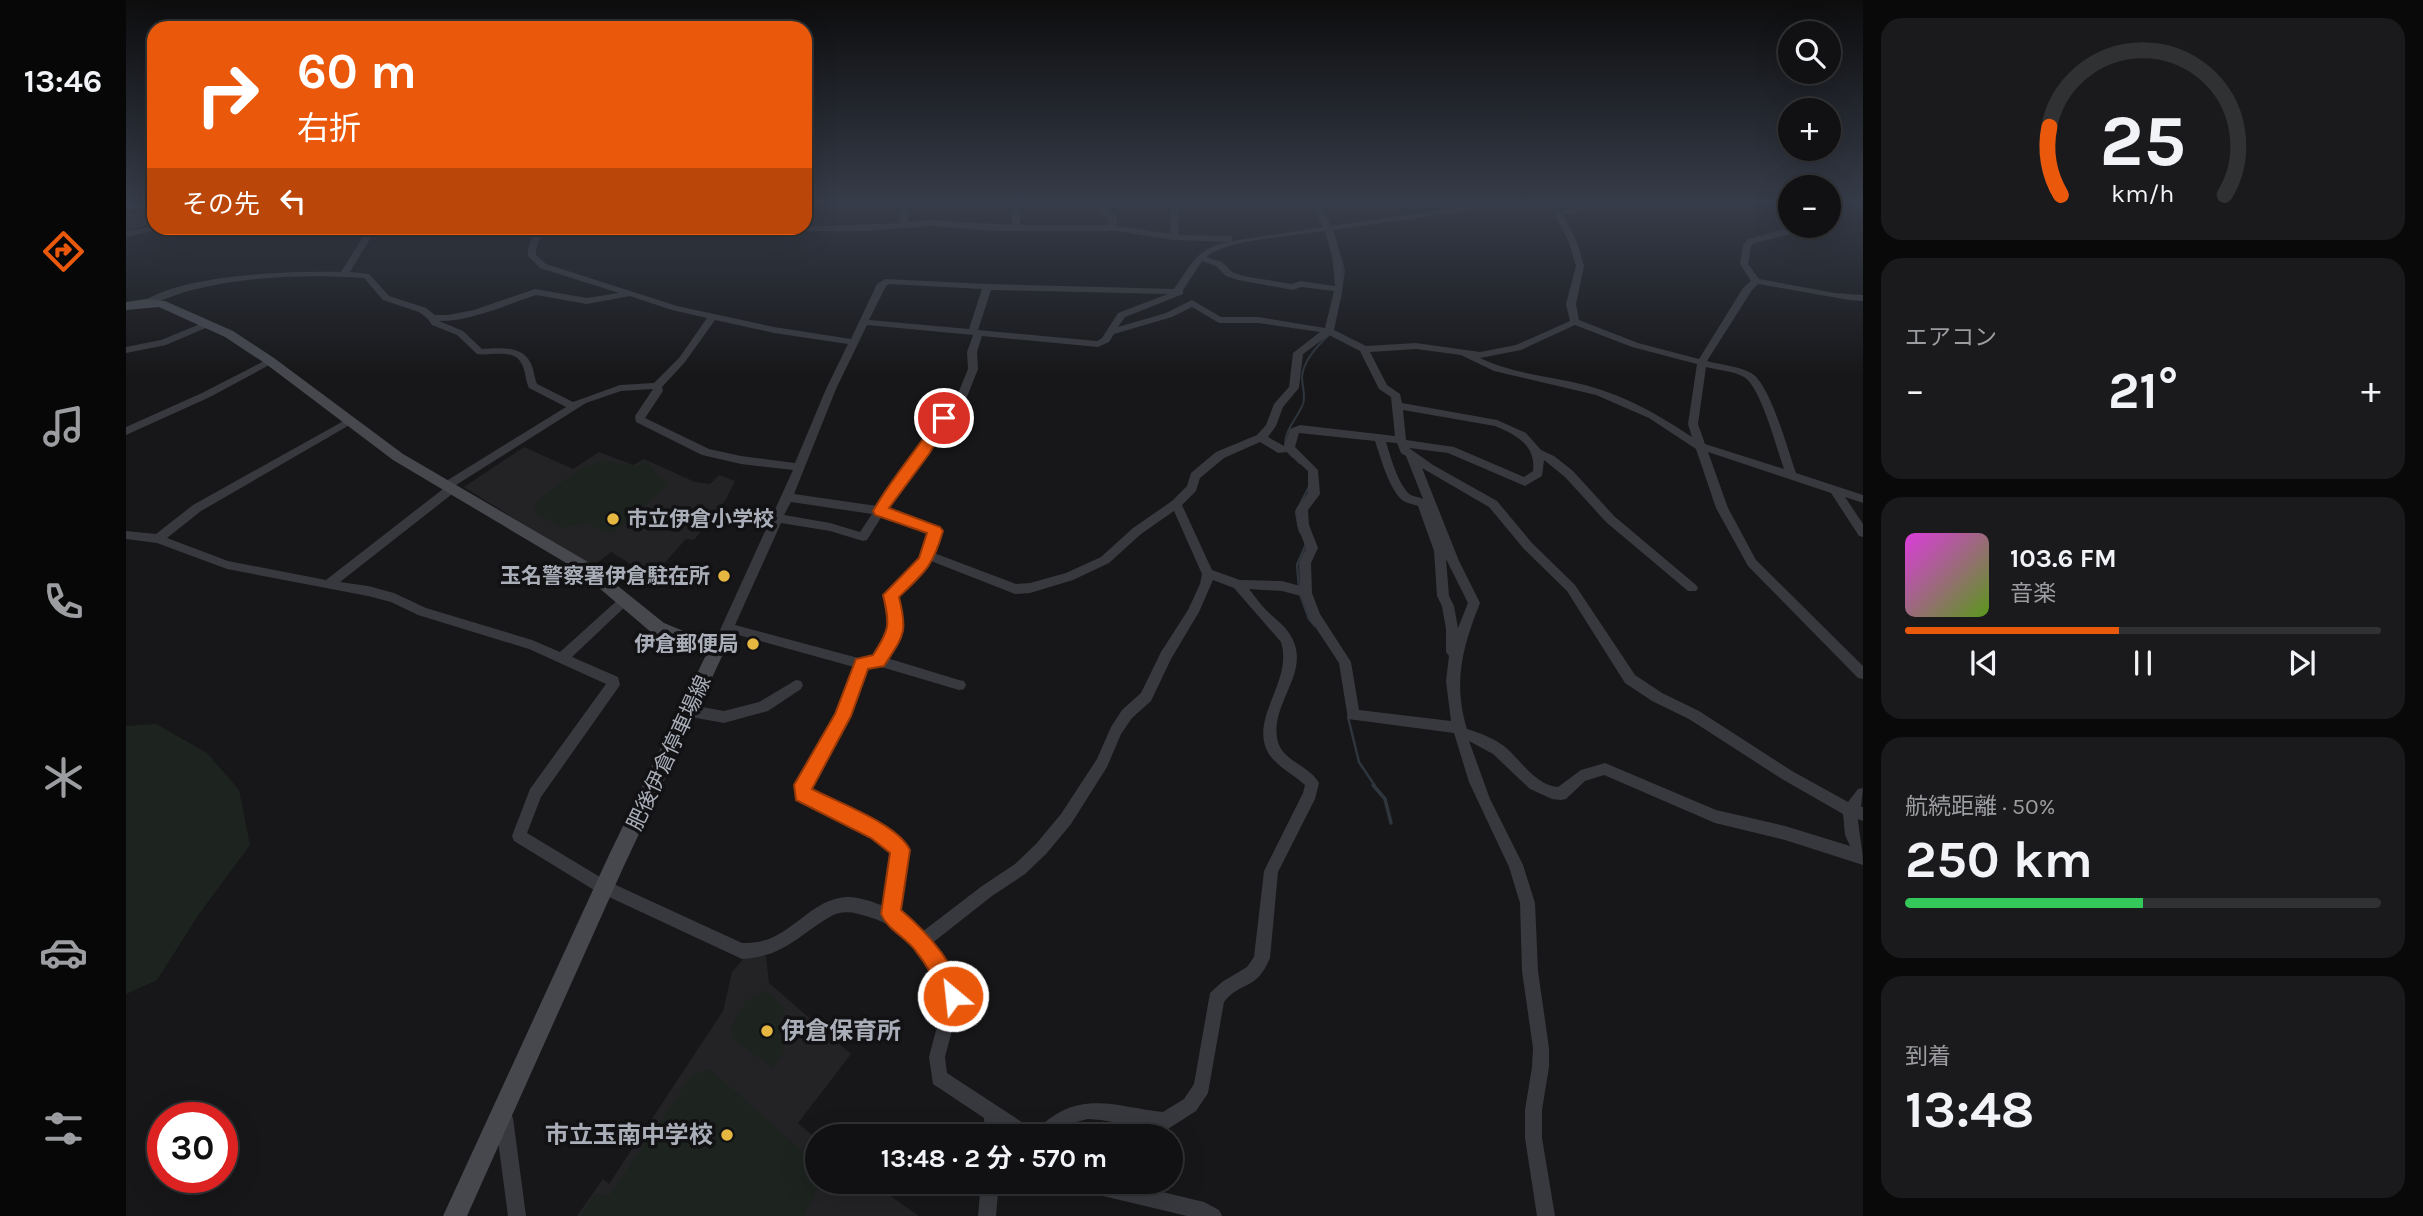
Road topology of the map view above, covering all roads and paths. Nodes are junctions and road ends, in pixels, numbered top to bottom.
1 (352, 261) edge
2 (537, 261) edge
3 (1198, 261) edge
4 (1209, 261) edge
5 (1335, 261) edge
6 (1578, 261) edge
7 (1745, 261) edge
8 (344, 274) junction
9 (1756, 281) junction
10 (987, 287) junction
11 (1338, 289) junction
12 (1180, 292) junction
13 (629, 295) junction
14 (1863, 298) edge
15 (146, 303) junction
16 (126, 306) edge
17 (712, 317) junction
18 (433, 318) junction
19 (865, 322) junction
20 (1575, 322) junction
21 (205, 325) junction
22 (1112, 331) junction
23 (1329, 331) junction
24 (976, 332) junction
25 (853, 342) junction
26 (1364, 349) junction
27 (126, 350) edge
28 (1465, 354) junction
29 (270, 361) junction
30 (1703, 362) junction
31 (657, 386) junction
32 (573, 406) junction
33 (1398, 406) junction
34 (349, 421) junction
35 (126, 431) edge
36 (1261, 438) junction
37 (1380, 438) junction
38 (1405, 446) junction
39 (1700, 446) junction
40 (1286, 449) junction
41 (1539, 453) junction
42 (798, 467) junction
43 (1792, 476) junction
44 (450, 487) junction
45 (1836, 492) junction
46 (787, 496) junction
47 (1863, 499) edge
48 (1176, 504) junction
49 (880, 511) junction
50 (777, 518) junction
51 (1863, 533) edge
52 (126, 535) edge
53 (158, 539) junction
54 (928, 555) junction
55 (1208, 574) junction
56 (328, 584) junction
57 (1241, 584) junction
58 (1692, 588) dead end
59 (1302, 592) junction
60 (625, 600) junction
61 (729, 628) junction
62 (716, 652) junction
63 (562, 658) junction
64 (878, 661) junction
65 (862, 664) junction
66 (1454, 666) junction
67 (1863, 674) edge
68 (796, 685) dead end
69 (959, 685) dead end
70 (691, 711) junction
71 (1461, 730) junction
72 (1863, 794) edge
73 (1857, 812) edge
74 (1862, 857) edge
75 (603, 889) junction
76 (891, 914) junction
77 (922, 942) junction
78 (993, 1114) junction
79 (504, 1118) junction
80 (993, 1124) edge
81 (1009, 1124) edge
82 (1059, 1124) edge
83 (989, 1194) edge
84 (1133, 1194) edge
85 (455, 1216) edge
86 (517, 1216) edge
87 (986, 1216) edge
88 (1213, 1216) edge
89 (1546, 1216) edge

1 - 8 street
2 - 13 street
3 - 12 street
4 - 11 street
5 - 11 street
6 - 20 street
7 - 9 street
8 - 15 street
8 - 18 street
9 - 14 street
9 - 30 street
10 - 12 street
10 - 19 street
10 - 24 street
11 - 23 street
12 - 22 street
13 - 17 street
13 - 18 street
15 - 16 main road, 肥後伊倉停車場線
15 - 21 main road, 肥後伊倉停車場線
17 - 25 street
17 - 31 street
18 - 32 street
19 - 24 street
19 - 25 street
20 - 28 street
20 - 30 street
21 - 27 street
21 - 29 main road, 肥後伊倉停車場線
22 - 23 street
22 - 24 street
23 - 26 street
23 - 36 street
24 - 49 street
25 - 42 street
26 - 28 street
26 - 33 street
28 - 39 street
29 - 34 main road, 肥後伊倉停車場線
29 - 35 street
30 - 39 street
30 - 43 street
31 - 32 street
31 - 42 street
32 - 44 street
33 - 38 street
33 - 41 street
34 - 44 main road, 肥後伊倉停車場線
34 - 53 street
36 - 40 street
36 - 48 street
37 - 38 street
37 - 40 street
37 - 66 street
38 - 41 street
38 - 66 street
38 - 73 street
39 - 43 street
39 - 67 street
40 - 59 street
41 - 58 street
42 - 46 street
43 - 45 street
44 - 56 street
44 - 60 main road, 肥後伊倉停車場線
45 - 47 street
45 - 51 street
46 - 49 street
46 - 50 street
48 - 54 street
48 - 55 street
49 - 50 street
49 - 54 street
50 - 61 street
52 - 53 street
53 - 56 street
54 - 64 street
55 - 57 street
55 - 77 street
56 - 63 street
57 - 59 street
57 - 82 street
59 - 71 street
60 - 62 main road, 肥後伊倉停車場線
60 - 63 street
61 - 62 street
61 - 65 street
62 - 70 main road, 肥後伊倉停車場線
63 - 75 street
64 - 65 street
64 - 69 street
65 - 76 street
66 - 71 street
68 - 70 street
70 - 75 main road, 肥後伊倉停車場線
71 - 74 street
71 - 89 street
72 - 73 street
73 - 74 street
75 - 76 street
75 - 79 main road, 肥後伊倉停車場線
76 - 77 street
77 - 78 street
78 - 80 street
78 - 81 street
79 - 85 main road, 肥後伊倉停車場線
79 - 86 street
83 - 87 street
84 - 88 street

